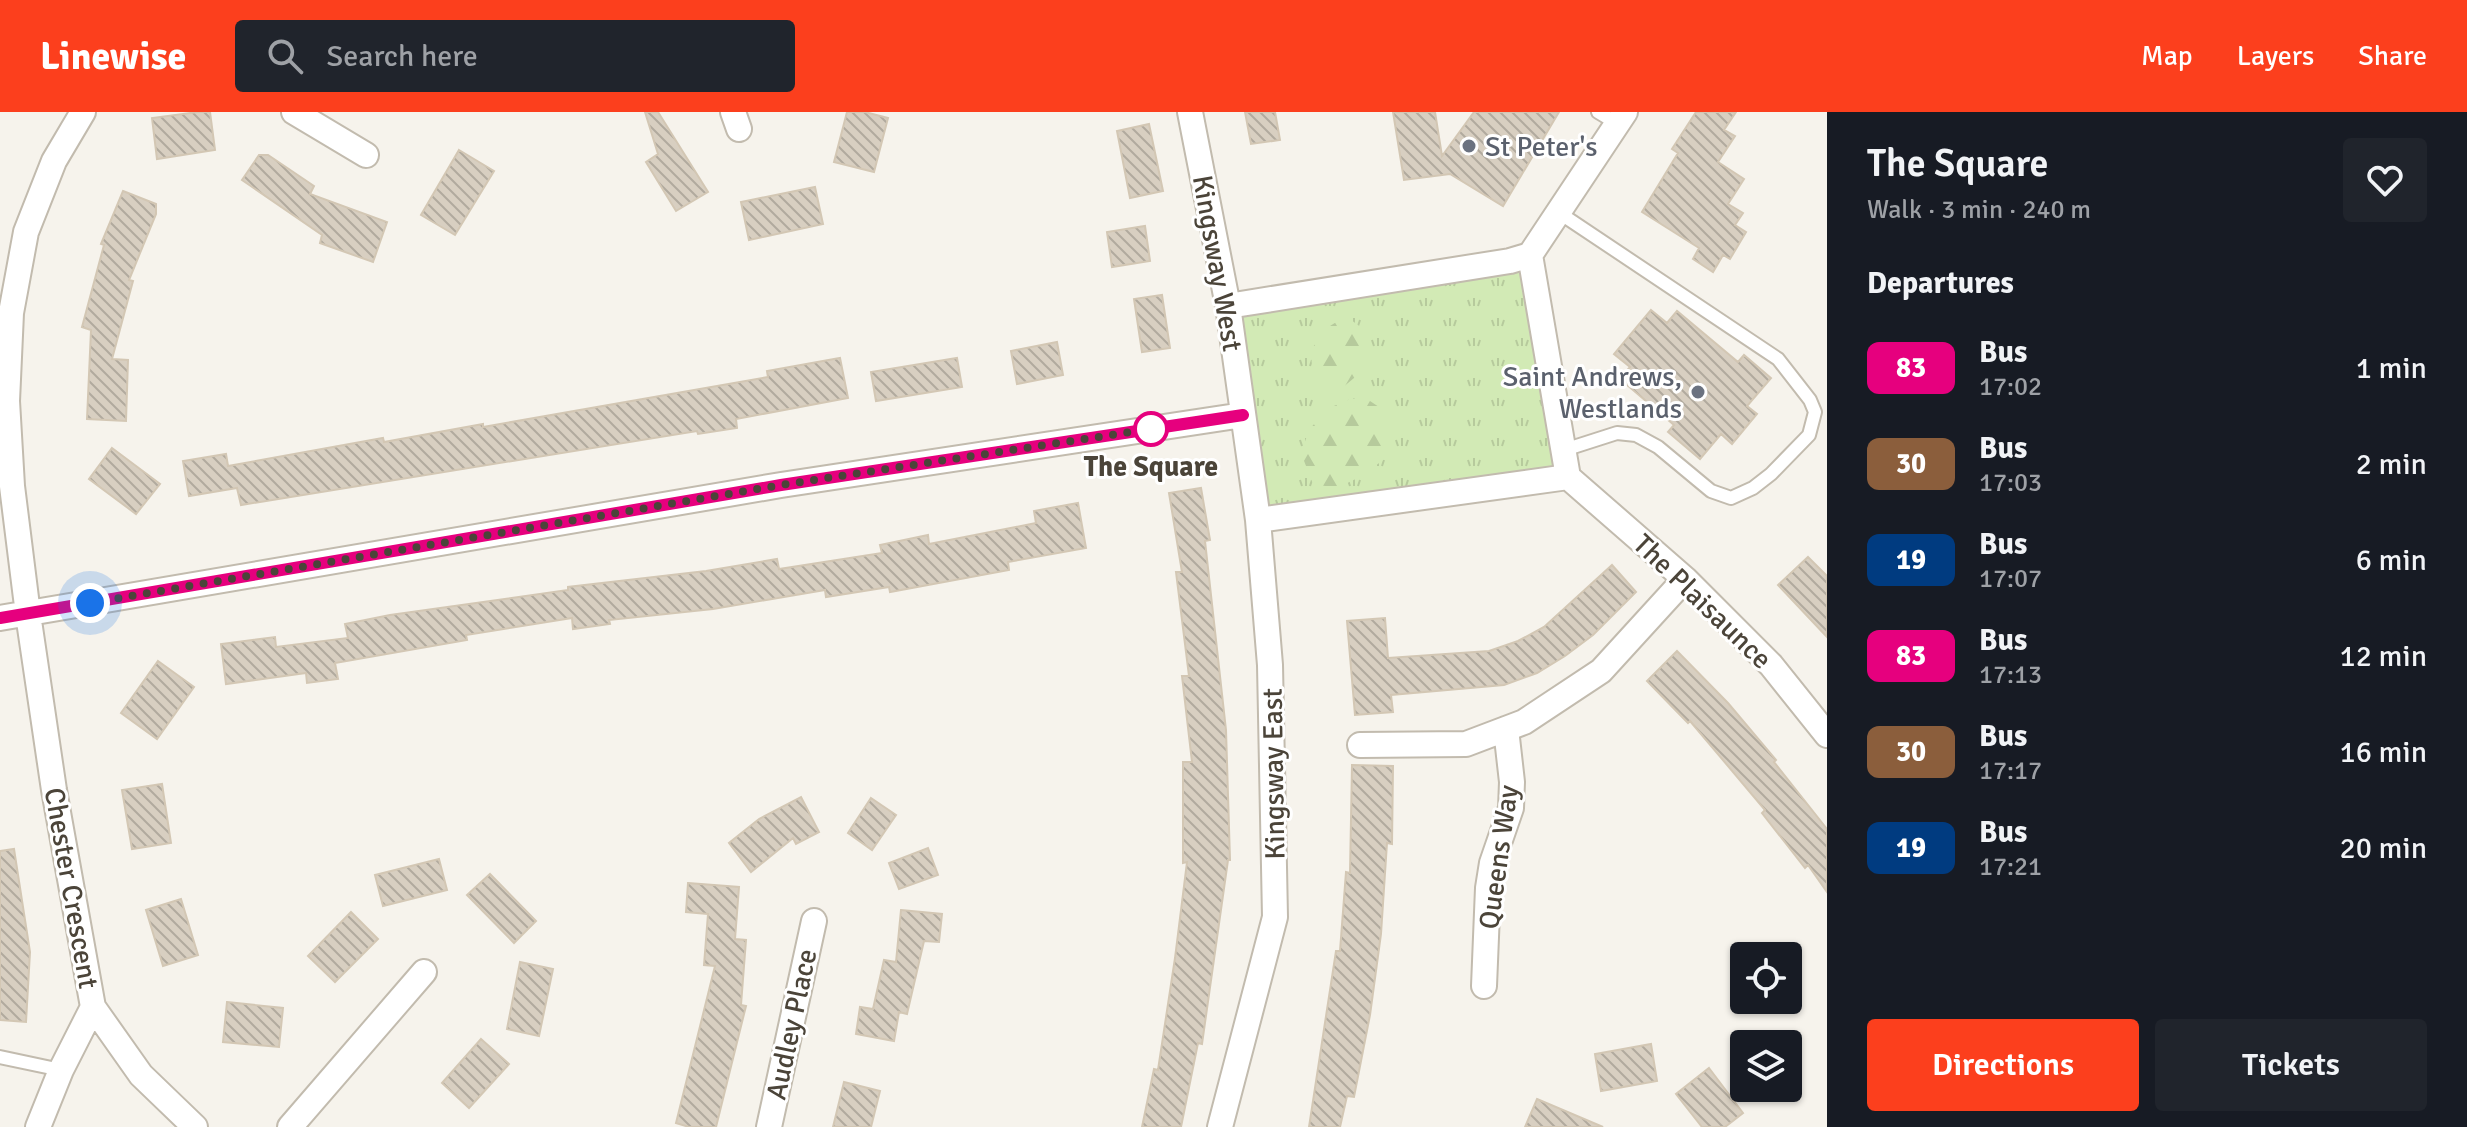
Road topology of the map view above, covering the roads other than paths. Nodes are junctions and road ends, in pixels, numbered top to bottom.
1 (83, 112) edge
2 (294, 112) edge
3 (1190, 112) edge
4 (1614, 116) edge
5 (366, 155) dead end
6 (1558, 212) junction
7 (1530, 255) junction
8 (1228, 306) junction
9 (1243, 415) junction
10 (1564, 450) junction
11 (1568, 477) junction
12 (1258, 520) junction
13 (1685, 579) junction
14 (28, 614) junction
15 (0, 618) edge
16 (1506, 729) junction
17 (1827, 735) edge
18 (1360, 745) dead end
19 (814, 921) dead end
20 (424, 972) dead end
21 (1484, 986) dead end
22 (93, 1007) junction
23 (0, 1057) edge
24 (61, 1070) junction
25 (38, 1127) edge
26 (195, 1127) edge
27 (290, 1127) edge
28 (769, 1127) edge
29 (1220, 1127) edge

1 - 14 street, Chester Crescent
2 - 5 street
3 - 8 street, Kingsway West
4 - 6 street
6 - 7 street
6 - 10 lane
7 - 8 street
7 - 10 street
8 - 9 street, Kingsway West
9 - 12 street, Kingsway East
9 - 14 street
10 - 11 street
11 - 12 street
11 - 13 street, The Plaisaunce
12 - 29 street, Kingsway East
13 - 16 street
13 - 17 street, The Plaisaunce
14 - 15 street
14 - 22 street, Chester Crescent
16 - 18 street
16 - 21 street, Queens Way
19 - 28 street, Audley Place
20 - 27 street
22 - 24 street
22 - 26 street, Chester Crescent
23 - 24 lane
24 - 25 street

